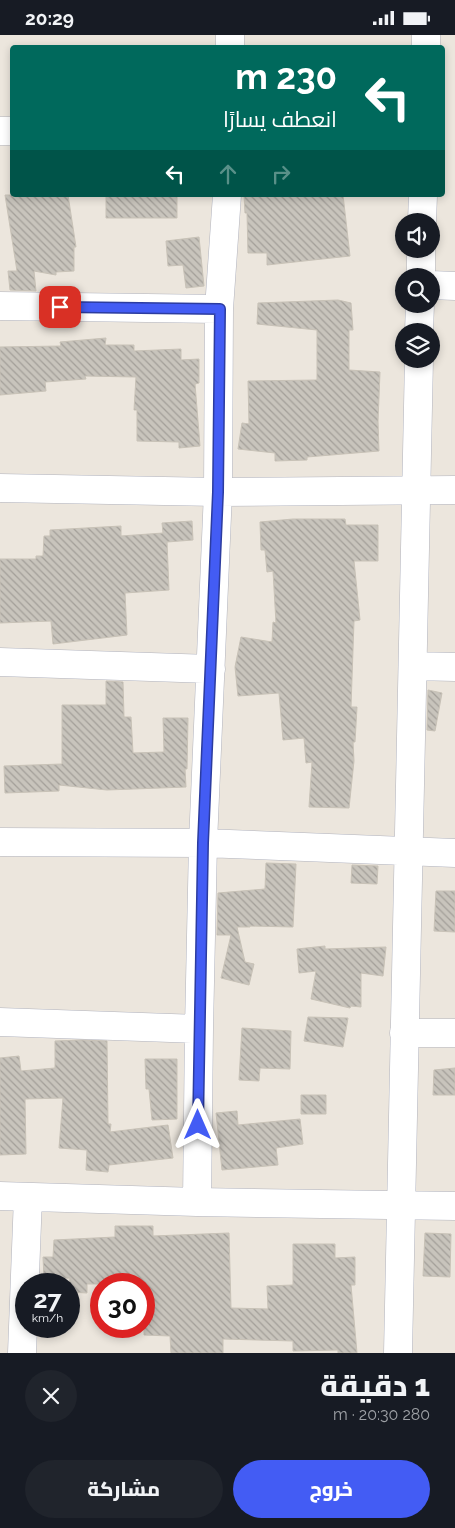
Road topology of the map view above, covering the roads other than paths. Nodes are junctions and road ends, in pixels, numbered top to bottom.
1 (227, 197) edge
2 (422, 197) edge
3 (422, 213) edge
4 (440, 285) edge
5 (455, 285) edge
6 (0, 306) edge
7 (220, 309) junction
8 (419, 368) edge
9 (0, 488) edge
10 (416, 490) junction
11 (455, 490) edge
12 (218, 492) junction
13 (0, 662) edge
14 (413, 666) junction
15 (455, 667) edge
16 (211, 669) junction
17 (0, 842) edge
18 (203, 843) junction
19 (408, 852) junction
20 (455, 853) edge
21 (0, 1022) edge
22 (198, 1029) junction
23 (404, 1033) junction
24 (455, 1033) edge
25 (0, 1196) edge
26 (28, 1197) junction
27 (197, 1202) junction
28 (401, 1205) junction
29 (455, 1206) edge
30 (22, 1353) edge
31 (398, 1353) edge

1 - 7 street
2 - 3 street
4 - 5 street
6 - 7 street
7 - 12 street
8 - 10 street
9 - 12 street
10 - 11 street
10 - 12 street
10 - 14 street
12 - 16 street
13 - 16 street
14 - 15 street
14 - 19 street
16 - 18 street
17 - 18 street
18 - 19 street
18 - 22 street
19 - 20 street
19 - 23 street
21 - 22 street
22 - 27 street
23 - 24 street
23 - 28 street
25 - 26 street
26 - 27 street
26 - 30 street
27 - 28 street
28 - 29 street
28 - 31 street

